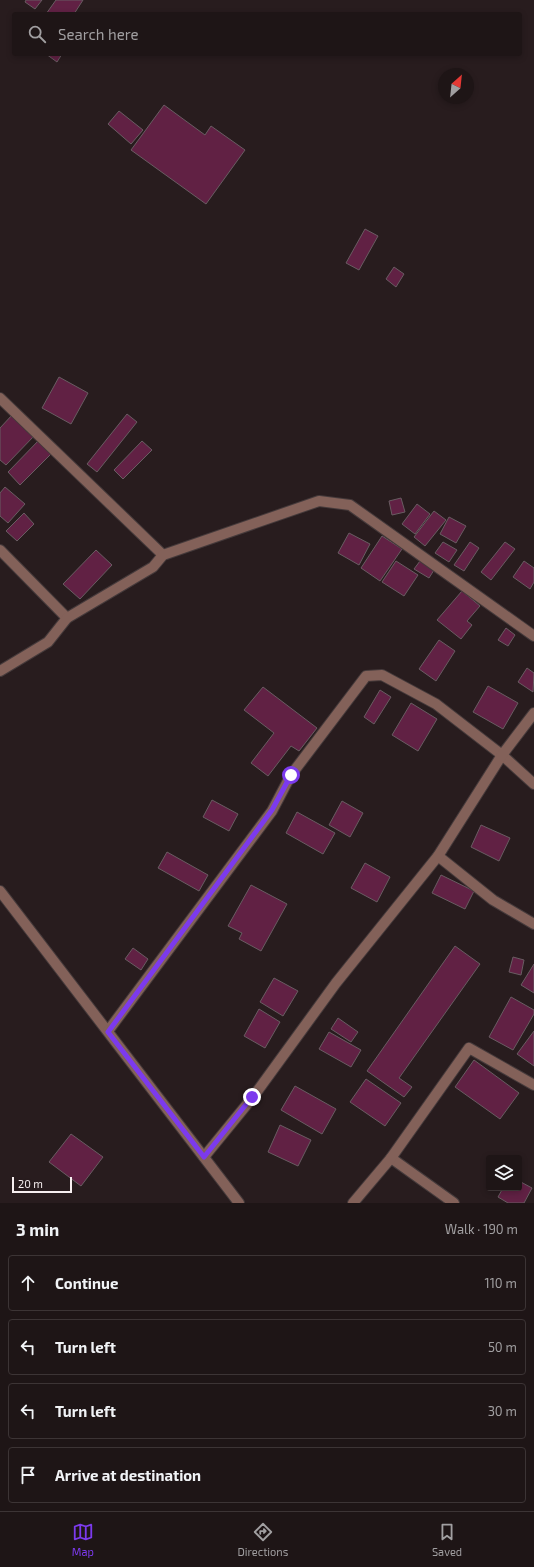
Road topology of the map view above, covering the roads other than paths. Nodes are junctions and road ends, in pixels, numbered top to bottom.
1 (0, 398) edge
2 (0, 550) edge
3 (163, 555) junction
4 (68, 618) junction
5 (534, 636) edge
6 (0, 671) edge
7 (534, 713) edge
8 (502, 755) junction
9 (534, 784) edge
10 (438, 856) junction
11 (0, 891) edge
12 (534, 924) edge
13 (108, 1032) junction
14 (534, 1085) edge
15 (204, 1157) junction
16 (391, 1158) junction
17 (239, 1203) edge
18 (353, 1203) edge
19 (454, 1203) edge

1 - 3 street
2 - 4 street
3 - 4 street
3 - 5 street
4 - 6 street
7 - 8 street
8 - 9 street
8 - 10 street
8 - 13 street
10 - 12 street
10 - 15 street
11 - 13 street
13 - 15 street
14 - 16 street
15 - 17 street
16 - 18 street
16 - 19 street

